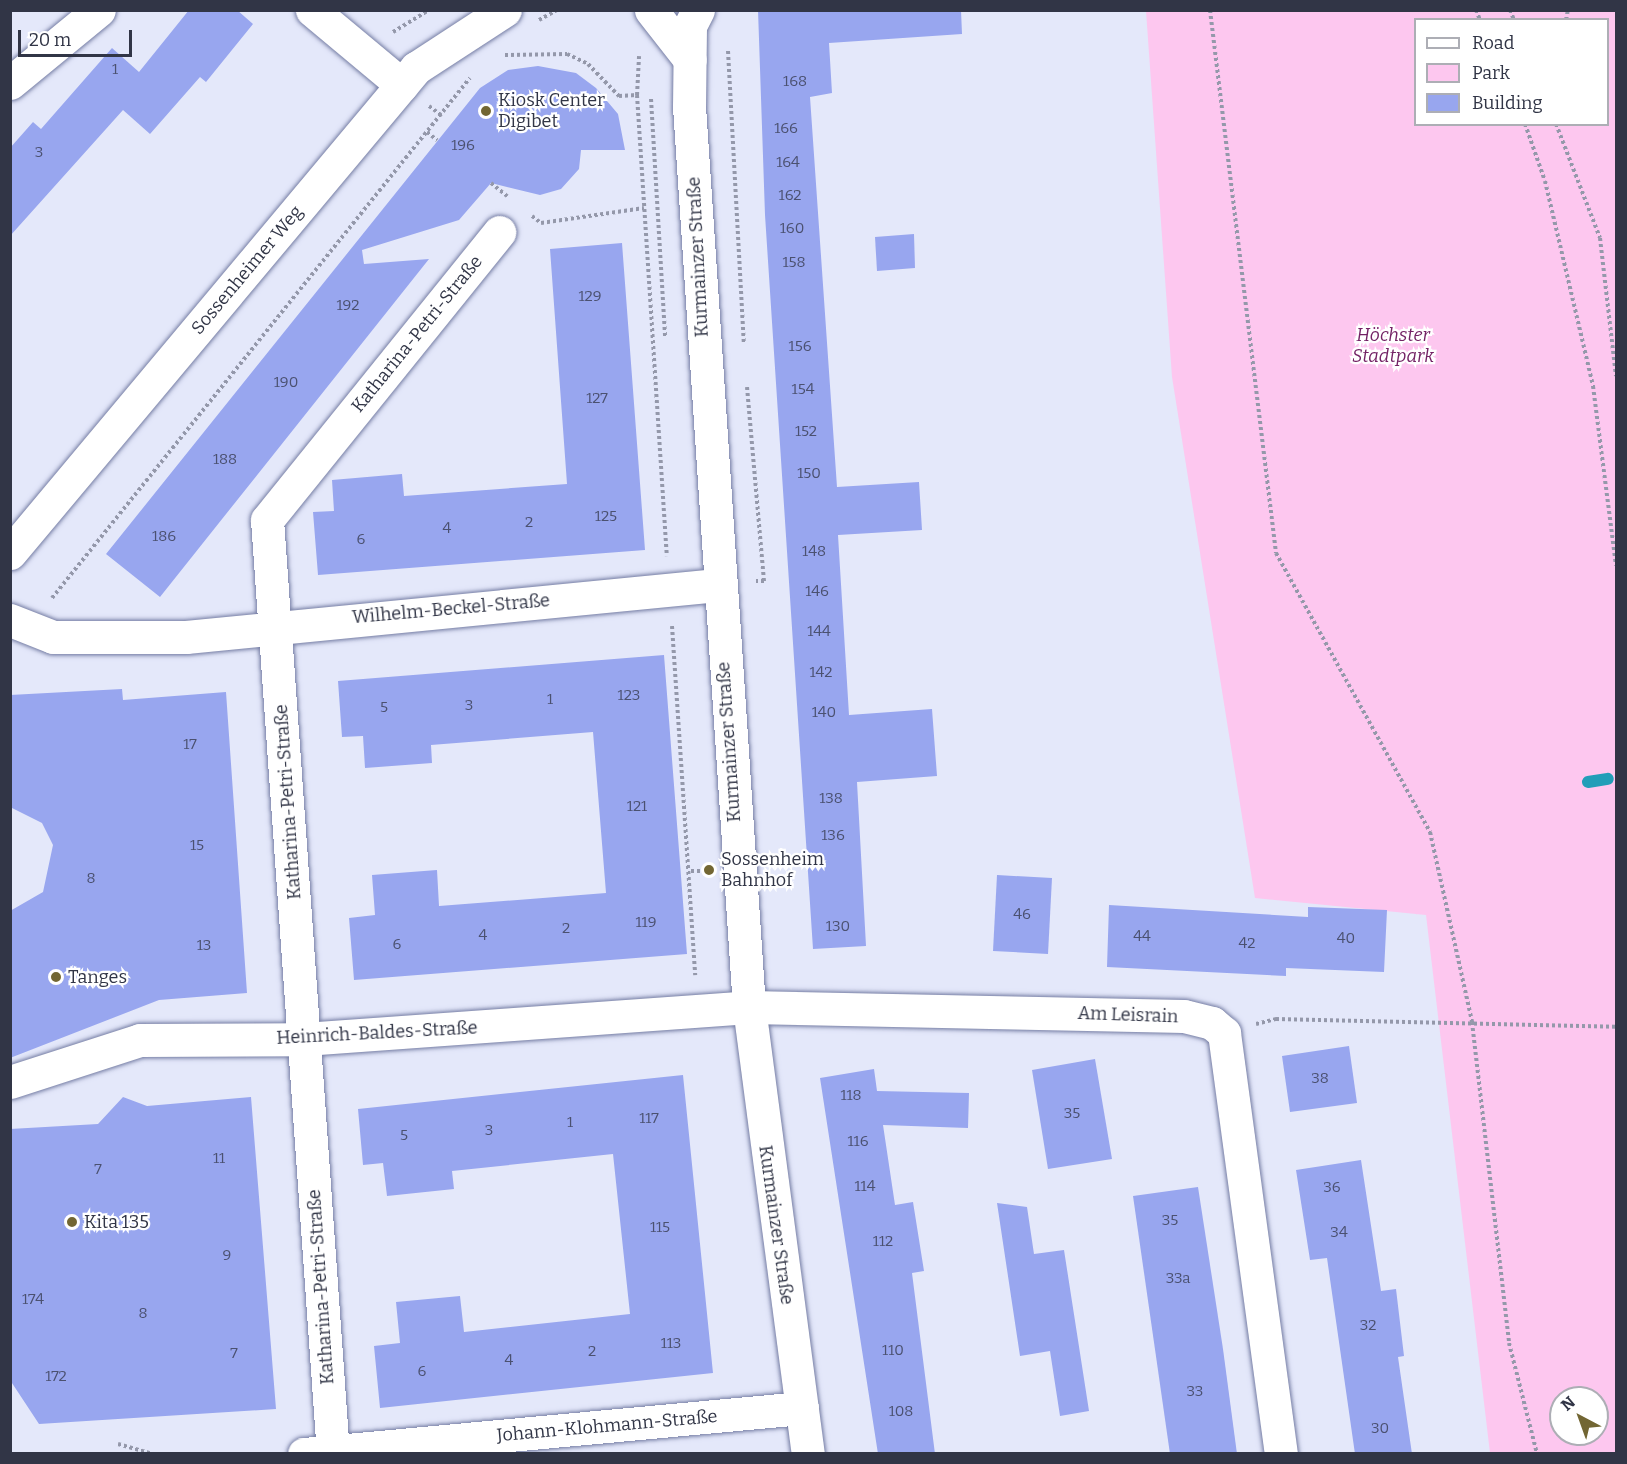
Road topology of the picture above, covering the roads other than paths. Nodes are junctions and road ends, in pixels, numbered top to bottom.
1 (99, 10) edge
2 (312, 10) edge
3 (505, 10) edge
4 (651, 10) edge
5 (689, 16) edge
6 (690, 60) junction
7 (10, 83) edge
8 (402, 85) junction
9 (499, 232) dead end
10 (10, 553) edge
11 (717, 585) junction
12 (19, 623) edge
13 (276, 625) junction
14 (749, 1007) junction
15 (304, 1039) junction
16 (10, 1082) edge
17 (802, 1408) junction
18 (324, 1453) edge
19 (808, 1454) edge
20 (1281, 1454) edge

1 - 7 street
2 - 8 street
3 - 8 street, Sossenheimer Weg
4 - 6 street
5 - 6 street, Kurmainzer Straße
6 - 11 street, Kurmainzer Straße
8 - 10 street, Sossenheimer Weg
9 - 13 street, Katharina-Petri-Straße
11 - 13 street, Wilhelm-Beckel-Straße
11 - 14 street, Kurmainzer Straße
12 - 13 street, Wilhelm-Beckel-Straße
13 - 15 street, Katharina-Petri-Straße
14 - 15 street, Heinrich-Baldes-Straße
14 - 17 street, Kurmainzer Straße
14 - 20 street, Am Leisrain
15 - 16 street, Heinrich-Baldes-Straße
15 - 18 street, Katharina-Petri-Straße
17 - 18 street, Johann-Klohmann-Straße
17 - 19 street, Kurmainzer Straße

